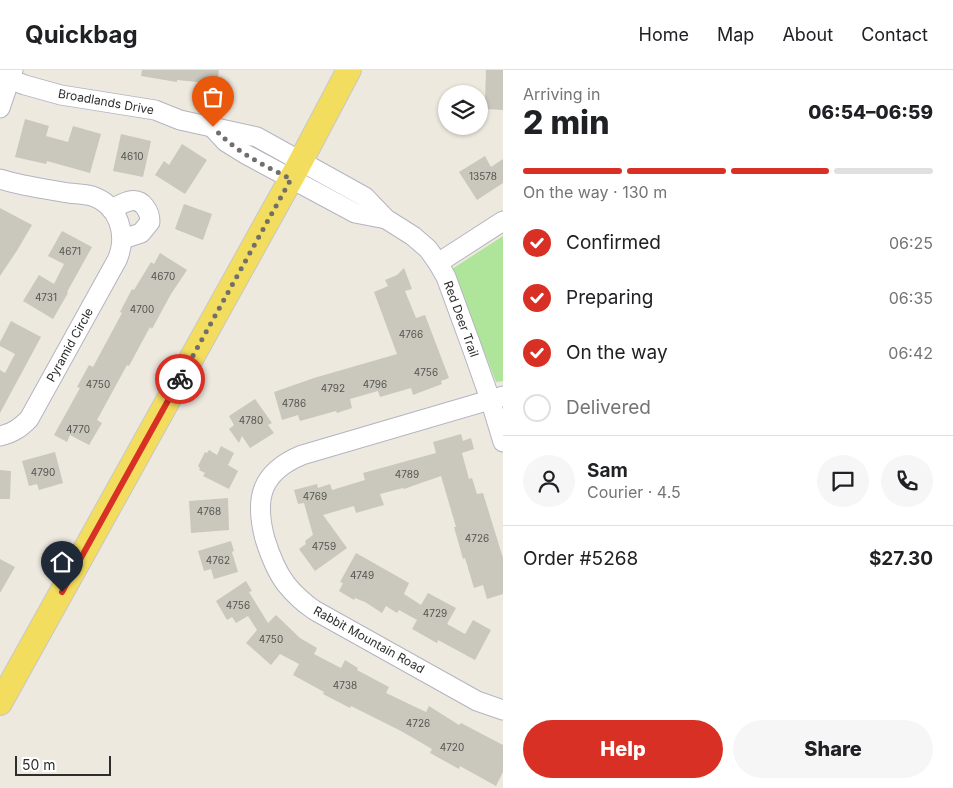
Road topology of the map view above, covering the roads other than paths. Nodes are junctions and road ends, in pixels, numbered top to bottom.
1 (349, 70) edge
2 (8, 75) edge
3 (0, 108) edge
4 (296, 170) junction
5 (0, 179) edge
6 (111, 209) junction
7 (503, 221) edge
8 (123, 239) junction
9 (438, 263) junction
10 (497, 397) edge
11 (0, 436) edge
12 (503, 442) edge
13 (0, 703) edge
14 (503, 710) edge

1 - 4 main road
2 - 3 street
2 - 4 street, Broadlands Drive
4 - 9 street, Red Deer Trail
4 - 13 main road
5 - 6 street
6 - 8 street
6 - 8 street
7 - 9 street
8 - 11 street, Pyramid Circle
9 - 10 street, Red Deer Trail
10 - 12 street, Red Deer Trail
10 - 14 street, Rabbit Mountain Road

